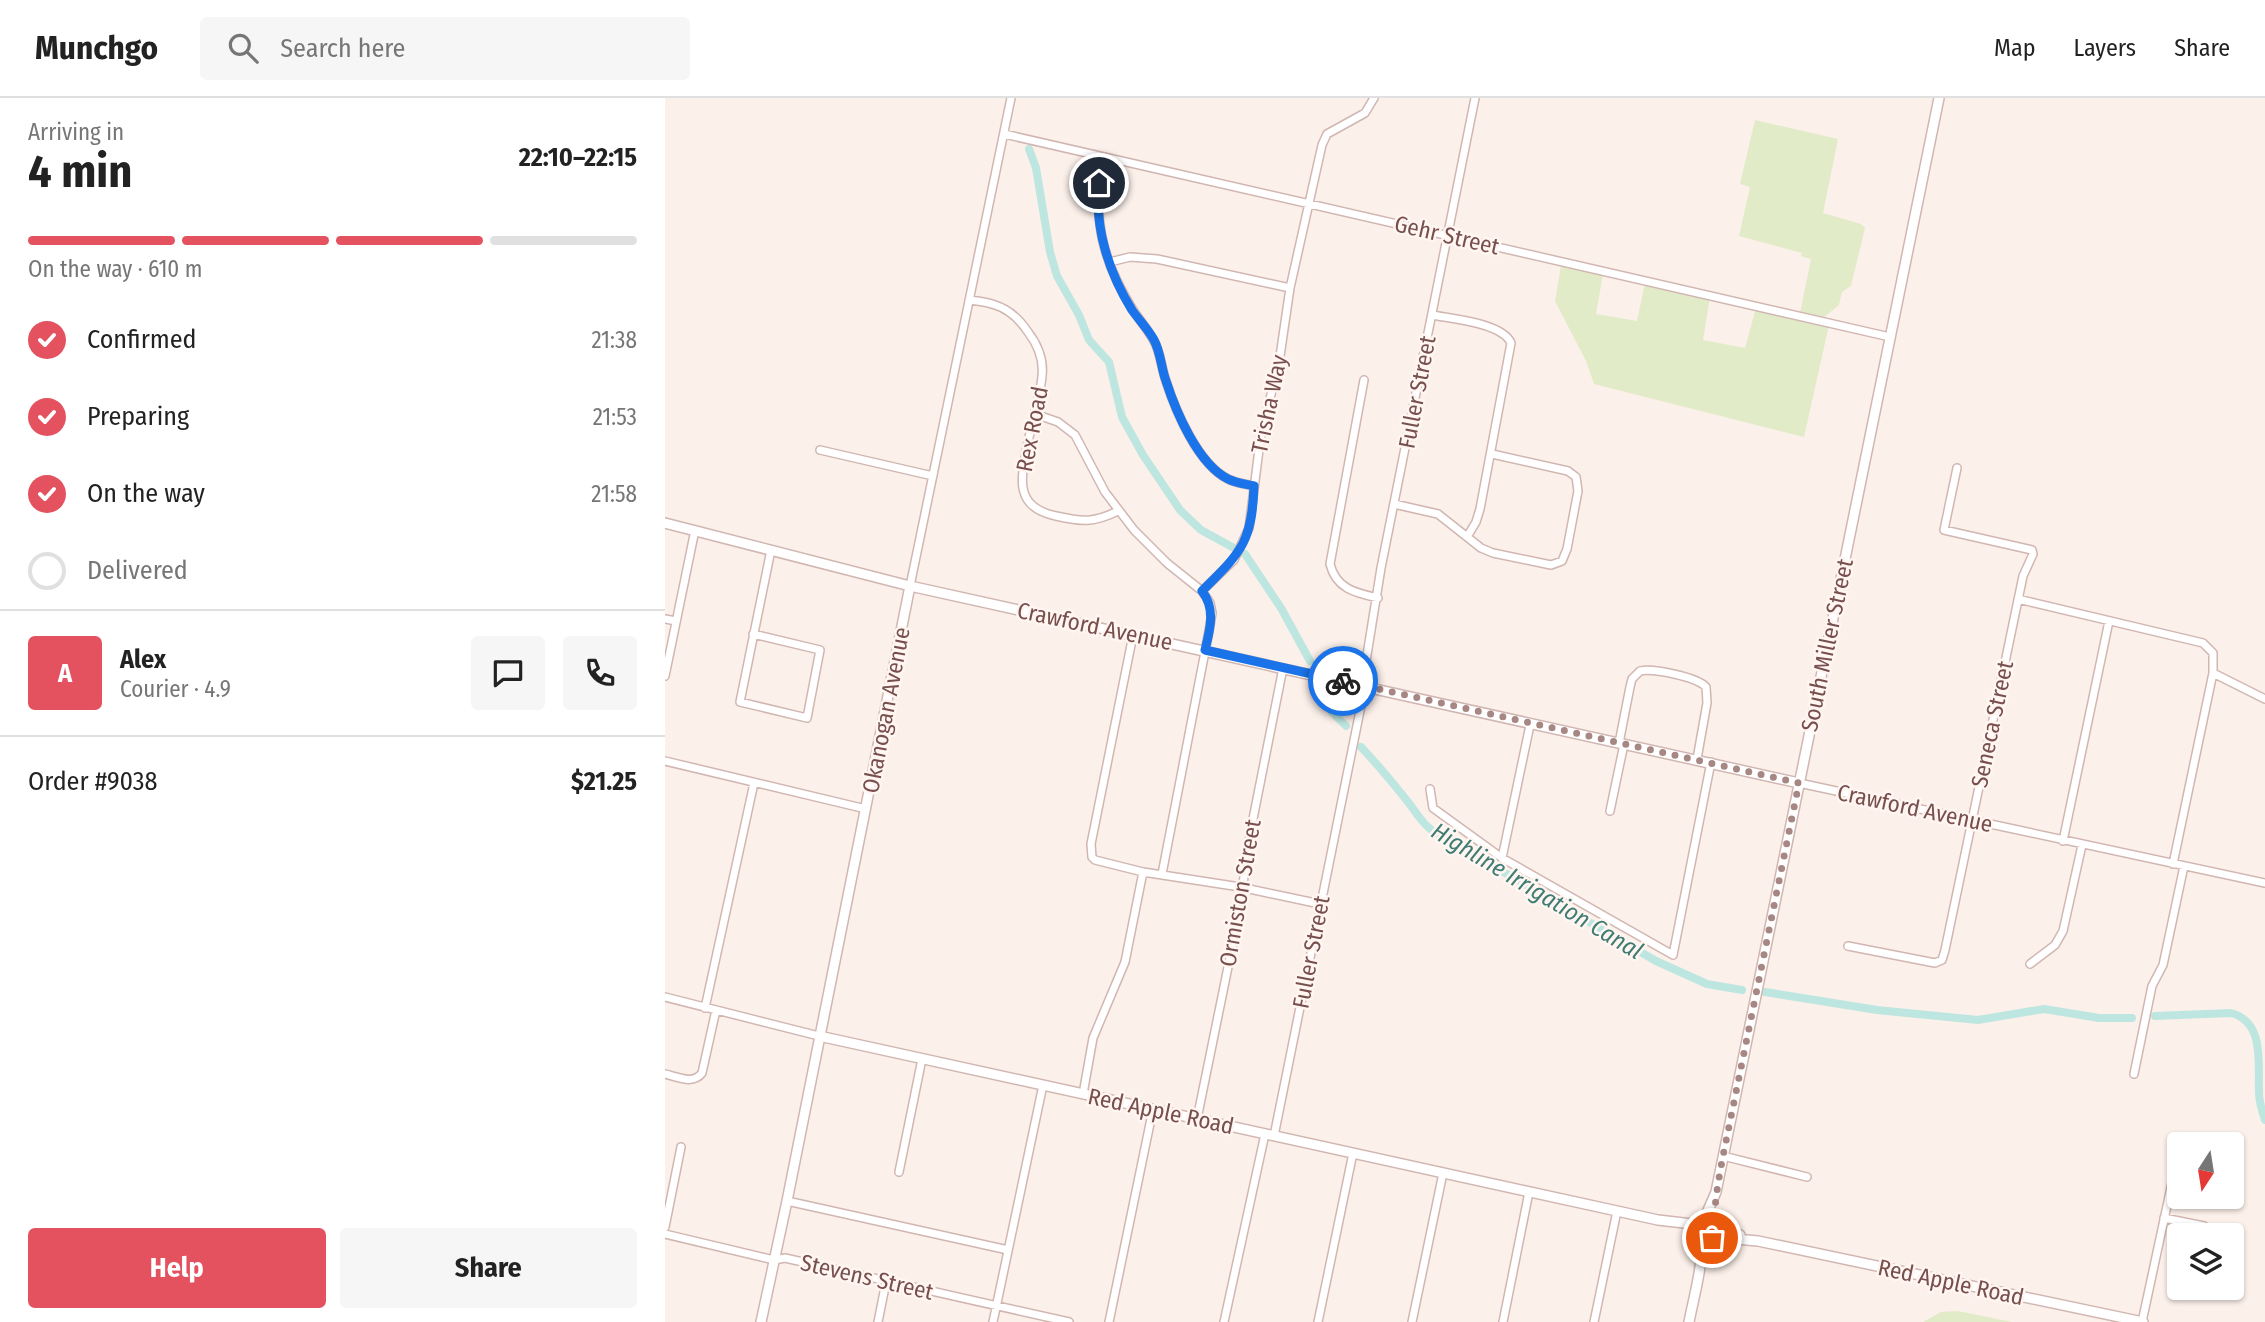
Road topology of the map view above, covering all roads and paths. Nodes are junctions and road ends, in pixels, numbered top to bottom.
1 (1011, 98) edge
2 (1374, 98) edge
3 (1475, 98) edge
4 (1939, 98) edge
5 (1004, 134) junction
6 (1104, 157) junction
7 (1309, 203) junction
8 (1449, 234) junction
9 (1109, 262) junction
10 (1290, 288) junction
11 (969, 300) junction
12 (1432, 315) junction
13 (1891, 337) junction
14 (1364, 380) dead end
15 (1035, 414) junction
16 (820, 450) dead end
17 (1492, 454) junction
18 (1957, 468) dead end
19 (933, 476) junction
20 (1254, 486) junction
21 (1394, 504) junction
22 (1118, 511) junction
23 (665, 523) edge
24 (695, 530) junction
25 (1467, 537) junction
26 (771, 550) junction
27 (910, 586) junction
28 (1202, 591) junction
29 (1378, 598) junction
30 (2018, 599) junction
31 (665, 619) edge
32 (676, 621) junction
33 (2109, 621) junction
34 (753, 634) junction
35 (1133, 635) junction
36 (1205, 650) junction
37 (1283, 668) junction
38 (2213, 673) junction
39 (665, 676) edge
40 (1363, 686) junction
41 (2265, 699) edge
42 (1530, 725) junction
43 (1621, 743) junction
44 (1697, 759) junction
45 (665, 761) edge
46 (1711, 762) junction
47 (754, 783) junction
48 (1799, 783) junction
49 (1430, 789) dead end
50 (866, 809) junction
51 (1610, 811) dead end
52 (1972, 821) junction
53 (2063, 841) junction
54 (2082, 845) junction
55 (1502, 858) junction
56 (2173, 864) junction
57 (2184, 866) junction
58 (1143, 872) junction
59 (1162, 874) junction
60 (2265, 883) edge
61 (1241, 887) junction
62 (1320, 904) junction
63 (1848, 946) dead end
64 (2030, 964) dead end
65 (665, 997) edge
66 (705, 1007) junction
67 (716, 1010) junction
68 (819, 1036) junction
69 (922, 1059) junction
70 (665, 1074) edge
71 (2134, 1074) dead end
72 (1043, 1085) junction
73 (1083, 1094) junction
74 (1153, 1109) junction
75 (1197, 1119) junction
76 (1269, 1135) junction
77 (681, 1147) dead end
78 (1353, 1153) junction
79 (1723, 1156) junction
80 (899, 1172) dead end
81 (1443, 1173) junction
82 (1807, 1177) dead end
83 (1529, 1192) junction
84 (1716, 1192) junction
85 (787, 1201) junction
86 (2167, 1204) edge
87 (1617, 1211) junction
88 (2164, 1218) junction
89 (2189, 1223) edge
90 (1714, 1225) junction
91 (665, 1227) edge
92 (1700, 1229) junction
93 (665, 1234) edge
94 (1713, 1237) junction
95 (1758, 1241) junction
96 (1008, 1250) junction
97 (773, 1260) junction
98 (1701, 1261) junction
99 (886, 1282) junction
100 (996, 1306) junction
101 (761, 1322) edge
102 (878, 1322) edge
103 (993, 1322) edge
104 (1069, 1322) edge
105 (1109, 1322) edge
106 (1224, 1322) edge
107 (1318, 1322) edge
108 (1412, 1322) edge
109 (1503, 1322) edge
110 (1594, 1322) edge
111 (1689, 1322) edge
112 (2142, 1322) edge

1 - 5 street, Okanogan Avenue
2 - 7 street, Trisha Way
3 - 8 street, Fuller Street
4 - 13 street, South Miller Street
5 - 6 street, Gehr Street
5 - 11 street, Okanogan Avenue
6 - 7 street, Gehr Street
6 - 9 street
7 - 8 street, Gehr Street
7 - 10 street, Trisha Way
8 - 12 street, Fuller Street
8 - 13 street, Gehr Street
9 - 10 street
9 - 20 street
10 - 20 street, Trisha Way
11 - 15 street, Rex Road
11 - 19 street, Okanogan Avenue
12 - 17 street
12 - 21 street, Fuller Street
13 - 48 street, South Miller Street
14 - 29 street
15 - 22 street
15 - 22 street, Rex Road
16 - 19 street
17 - 25 street
17 - 25 street
18 - 30 street, Seneca Street
19 - 27 street, Okanogan Avenue
20 - 28 street, Trisha Way
21 - 25 street
21 - 29 street, Fuller Street
22 - 28 street
23 - 24 street, Crawford Avenue
24 - 26 street, Crawford Avenue
24 - 32 street
26 - 27 street, Crawford Avenue
26 - 34 street
27 - 35 street, Crawford Avenue
27 - 50 street, Okanogan Avenue
28 - 36 street
29 - 40 street, Fuller Street
30 - 33 street
30 - 52 street, Seneca Street
31 - 32 street
32 - 39 street
33 - 38 street
33 - 53 street
34 - 34 street
35 - 36 street, Crawford Avenue
35 - 58 street
36 - 37 street, Crawford Avenue
36 - 59 street
37 - 40 street, Crawford Avenue
37 - 61 street, Ormiston Street
38 - 41 street
38 - 56 street
40 - 42 street, Crawford Avenue
40 - 62 street, Fuller Street
42 - 43 street, Crawford Avenue
42 - 55 street
43 - 44 street, Crawford Avenue
43 - 44 street
43 - 51 street
44 - 46 street, Crawford Avenue
45 - 47 street
46 - 48 street, Crawford Avenue
46 - 55 street
47 - 50 street
47 - 66 street
48 - 52 street, Crawford Avenue
48 - 79 street, South Miller Street
49 - 55 street
50 - 68 street, Okanogan Avenue
52 - 53 street, Crawford Avenue
52 - 63 street, Seneca Street
53 - 54 street, Crawford Avenue
54 - 56 street, Crawford Avenue
54 - 64 street
56 - 57 street, Crawford Avenue
57 - 60 street, Crawford Avenue
57 - 71 street
58 - 59 street
58 - 73 street
59 - 61 street
61 - 62 street
61 - 75 street, Ormiston Street
62 - 76 street, Fuller Street
65 - 66 street, Red Apple Road
66 - 67 street, Red Apple Road
67 - 68 street, Red Apple Road
67 - 70 street
68 - 69 street, Red Apple Road
68 - 85 street, Okanogan Avenue
69 - 72 street, Red Apple Road
69 - 80 street
72 - 73 street, Red Apple Road
72 - 96 street
73 - 74 street, Red Apple Road
74 - 75 street, Red Apple Road
74 - 105 street
75 - 76 street, Red Apple Road
76 - 78 street, Red Apple Road
76 - 106 street, Fuller Street
77 - 91 street
78 - 81 street, Red Apple Road
78 - 107 street
79 - 82 street
79 - 84 street, South Miller Street
81 - 83 street, Red Apple Road
81 - 108 street
83 - 87 street, Red Apple Road
83 - 109 street
84 - 90 street, South Miller Street
84 - 92 street, South Miller Street
85 - 96 street
85 - 97 street, Okanogan Avenue
86 - 88 street
87 - 92 street, Red Apple Road
87 - 110 street
88 - 89 street
88 - 112 street
90 - 92 street
90 - 94 street
90 - 95 street, Red Apple Road
92 - 94 street
92 - 98 street, South Miller Street
93 - 97 street, Stevens Street
94 - 95 street, Red Apple Road
94 - 98 street, South Miller Street
95 - 112 street, Red Apple Road
96 - 100 street
97 - 99 street, Stevens Street
97 - 101 street, Okanogan Avenue
98 - 111 street, South Miller Street
99 - 100 street, Stevens Street
99 - 102 street
100 - 103 street
100 - 104 street, Stevens Street

